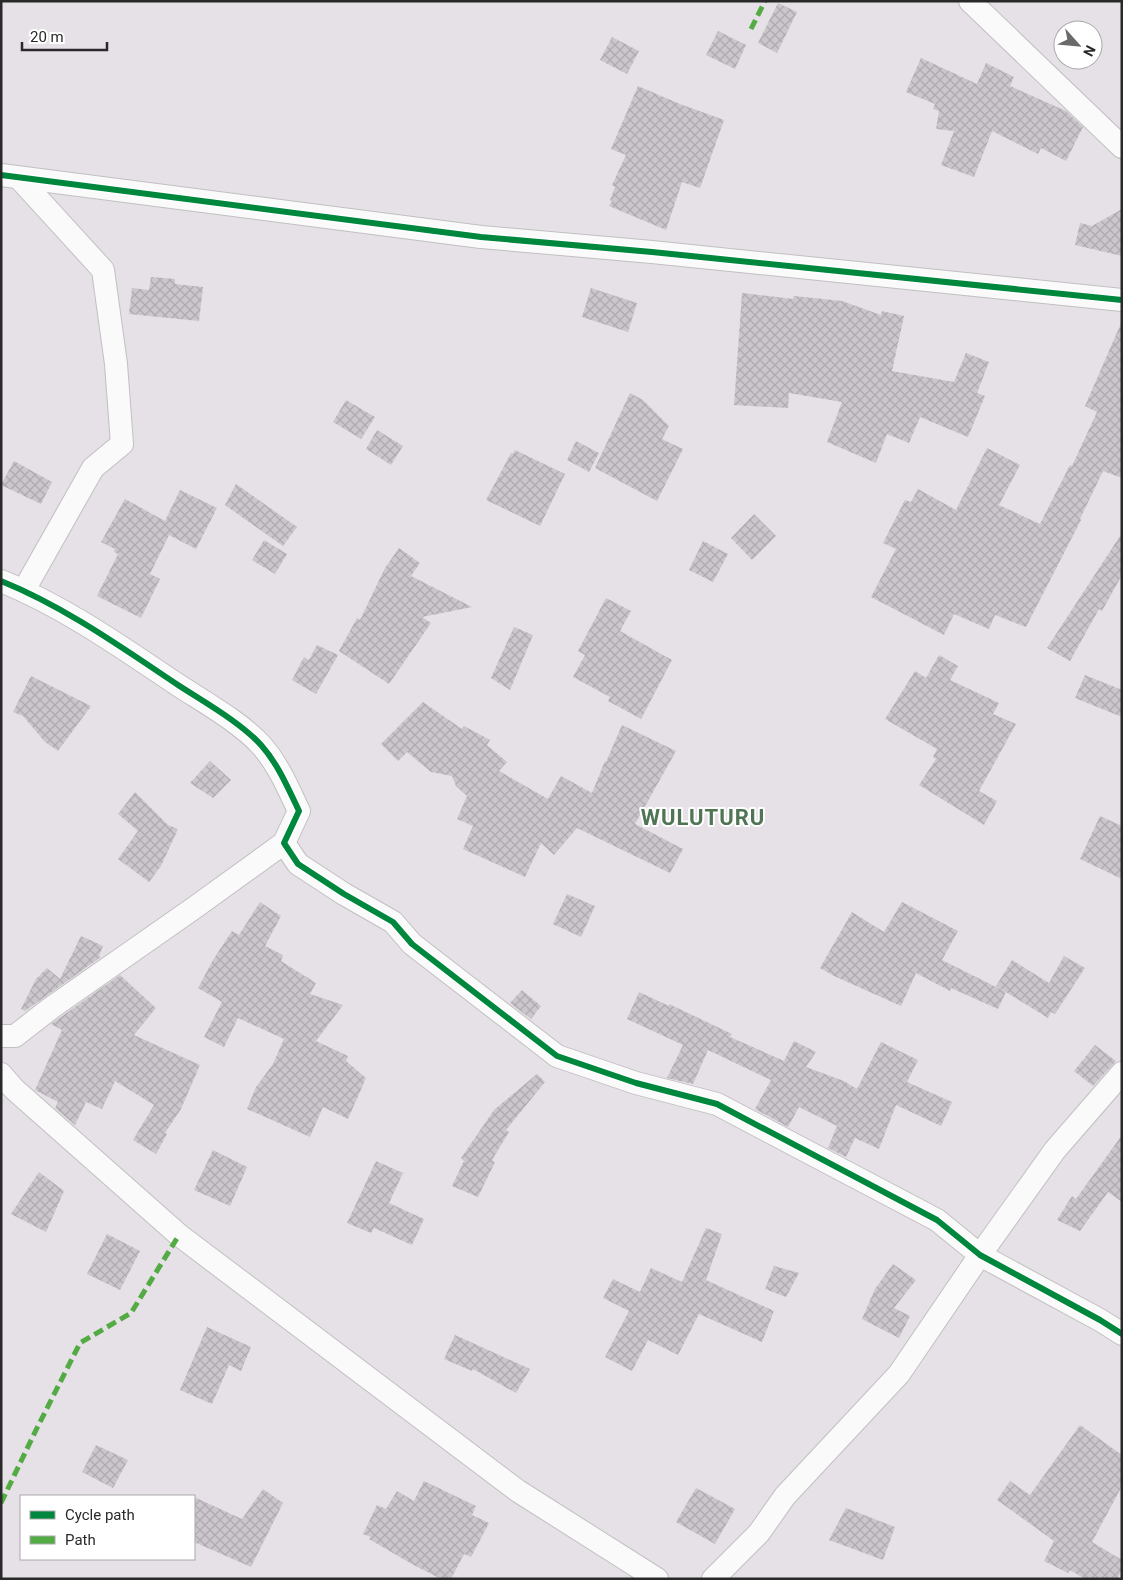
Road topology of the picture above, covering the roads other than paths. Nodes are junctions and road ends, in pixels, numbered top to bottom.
1 (970, 1) edge
2 (1122, 146) edge
3 (10, 176) edge
4 (1122, 300) edge
5 (1, 581) edge
6 (24, 590) junction
7 (284, 843) junction
8 (1, 1036) edge
9 (1122, 1073) edge
10 (1, 1074) edge
11 (980, 1255) junction
12 (1122, 1334) edge
13 (657, 1579) edge
14 (713, 1579) edge

1 - 2 street
3 - 4 street
3 - 6 street
5 - 6 street
6 - 7 street
7 - 8 street
7 - 11 street
9 - 11 street
10 - 13 street
11 - 12 street
11 - 14 street

